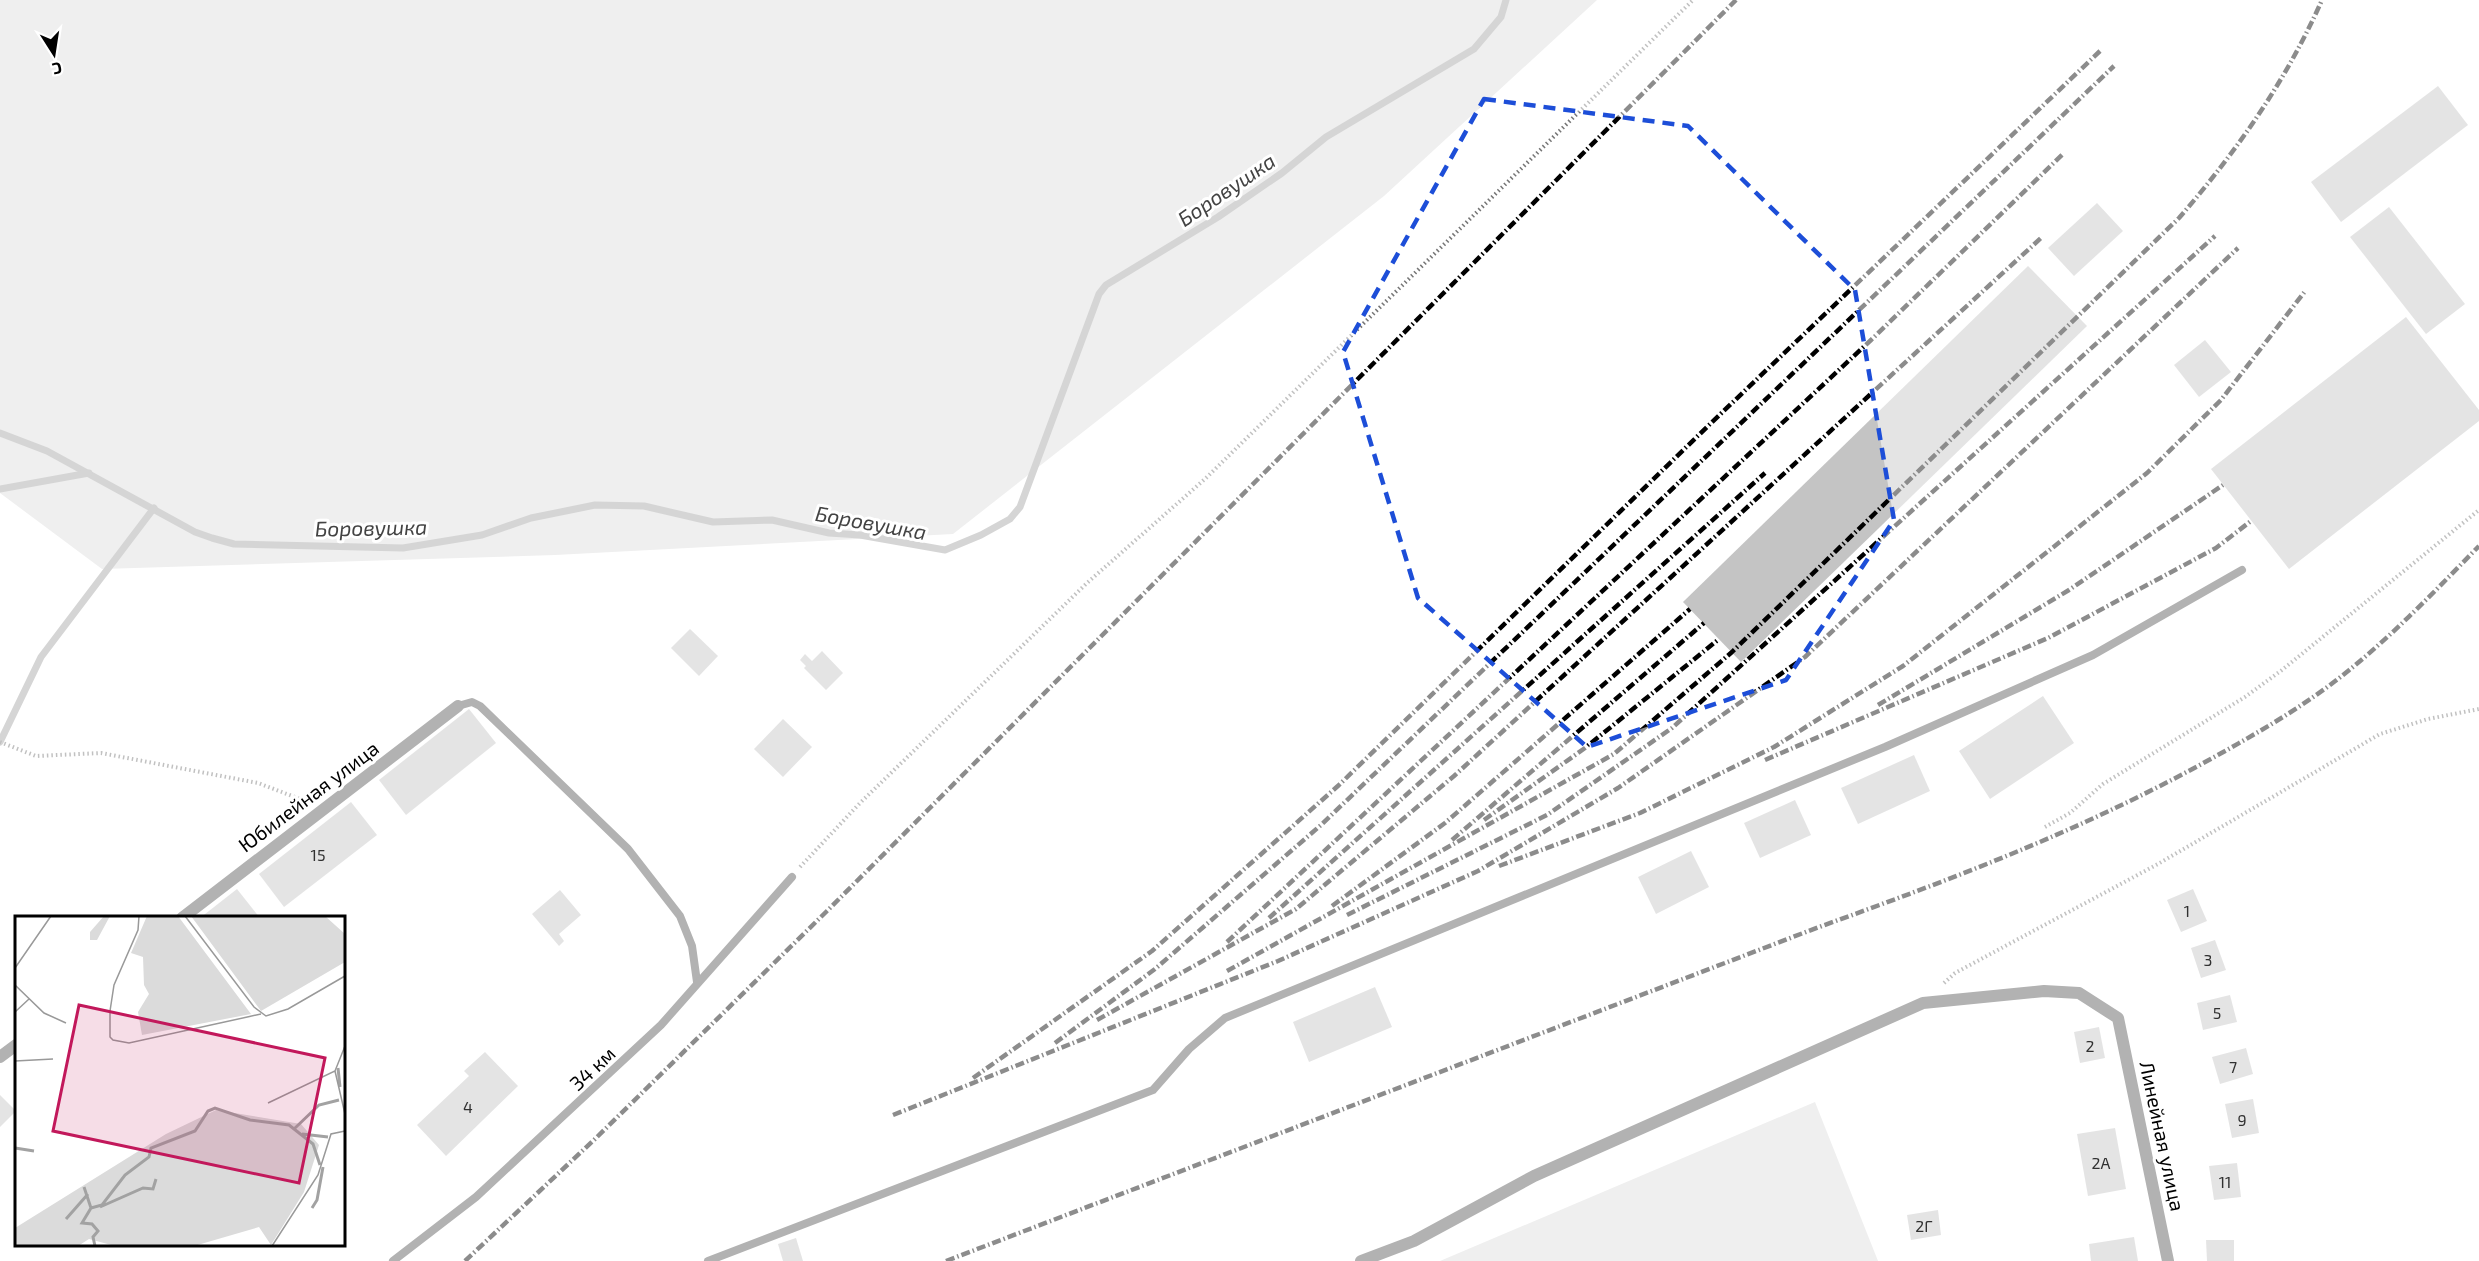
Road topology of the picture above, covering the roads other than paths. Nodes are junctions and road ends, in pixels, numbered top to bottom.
1 (2242, 570) dead end
2 (458, 706) joint
3 (792, 877) road end
4 (185, 916) edge
5 (697, 982) junction
6 (15, 1046) edge
7 (0, 1057) edge
8 (393, 1261) edge
9 (708, 1261) edge
10 (1361, 1261) edge
11 (2168, 1261) edge

1 - 9 lane
2 - 4 street, Юбилейная улица
2 - 5 lane
3 - 5 lane, 34 км
5 - 8 lane, 34 км
6 - 7 street
10 - 11 street, Линейная улица

